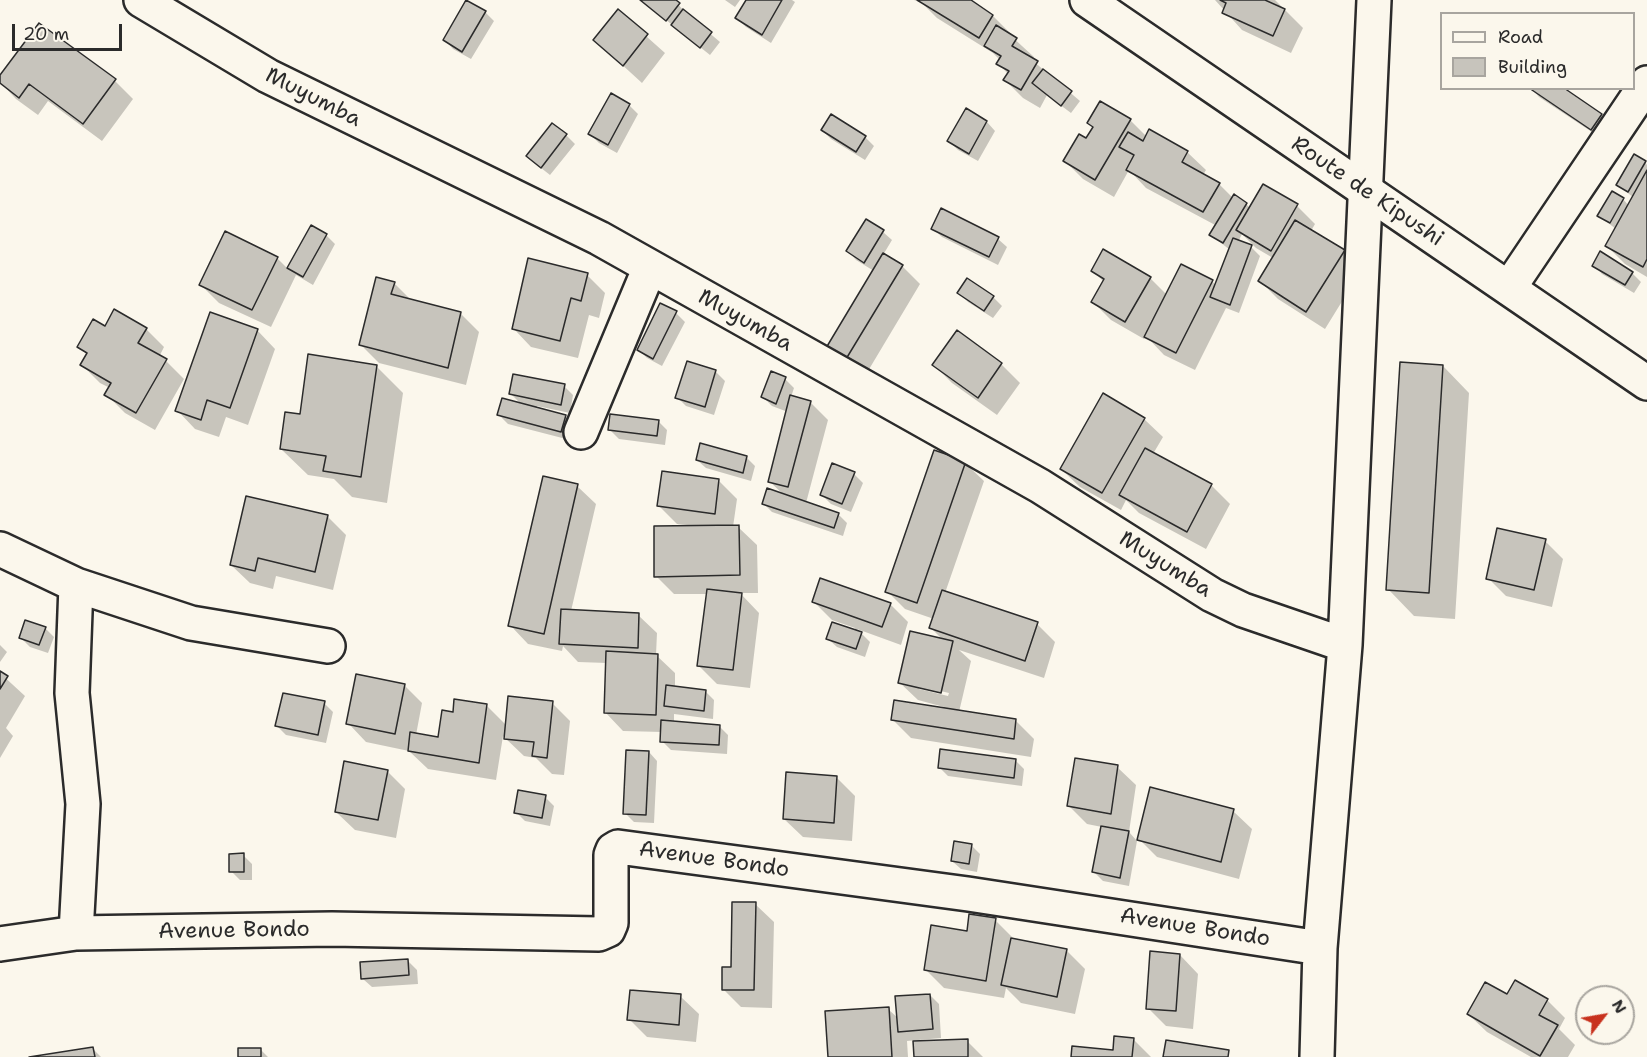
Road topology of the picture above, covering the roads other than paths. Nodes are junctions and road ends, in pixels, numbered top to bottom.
1 (141, 0) edge
2 (1087, 0) edge
3 (1374, 0) edge
4 (1647, 83) edge
5 (1365, 191) junction
6 (650, 267) junction
7 (1509, 288) junction
8 (1647, 382) edge
9 (580, 432) dead end
10 (0, 549) edge
11 (76, 585) junction
12 (1345, 645) junction
13 (328, 646) dead end
14 (76, 933) junction
15 (0, 944) edge
16 (1320, 948) junction
17 (1317, 1057) edge

1 - 6 street, Muyumba
2 - 5 street, Route de Kipushi
3 - 5 street
4 - 7 street
5 - 7 street, Route de Kipushi
5 - 12 street
6 - 9 street
6 - 12 street, Muyumba
7 - 8 street, Route de Kipushi
10 - 11 street
11 - 13 street
11 - 14 street
12 - 16 street
14 - 15 street, Avenue Bondo
14 - 16 street, Avenue Bondo
16 - 17 street

